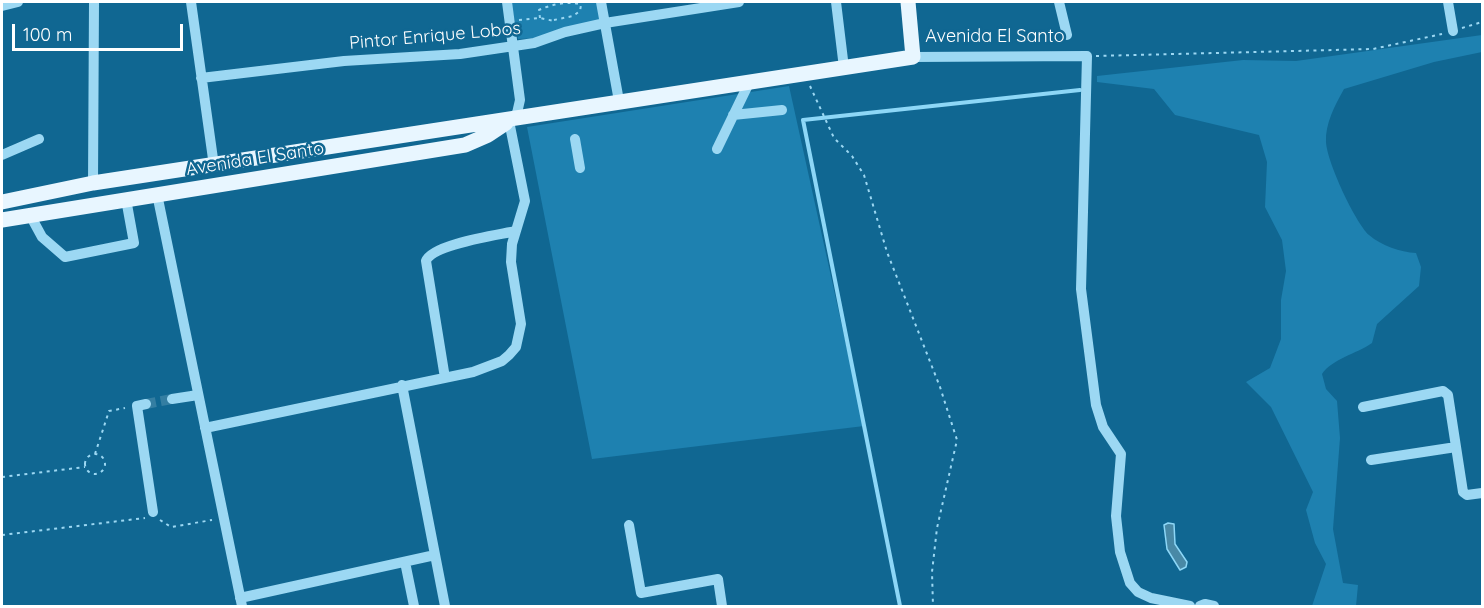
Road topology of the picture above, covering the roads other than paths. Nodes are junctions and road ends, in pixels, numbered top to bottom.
1 (18, 2) edge
2 (94, 2) edge
3 (191, 2) edge
4 (507, 2) edge
5 (602, 2) edge
6 (739, 2) edge
7 (836, 2) edge
8 (908, 2) edge
9 (1059, 2) edge
10 (1448, 2) edge
11 (697, 5) edge
12 (2, 6) edge
13 (605, 23) junction
14 (1453, 31) road end
15 (1067, 35) dead end
16 (512, 45) junction
17 (913, 57) junction
18 (844, 68) junction
19 (201, 78) junction
20 (749, 83) junction
21 (619, 101) junction
22 (782, 110) dead end
23 (734, 115) junction
24 (509, 120) junction
25 (39, 139) dead end
26 (575, 139) dead end
27 (717, 149) dead end
28 (2, 156) edge
29 (214, 165) junction
30 (580, 168) dead end
31 (93, 183) junction
32 (158, 194) junction
33 (121, 200) junction
34 (2, 202) edge
35 (30, 215) junction
36 (2, 220) edge
37 (516, 231) junction
38 (445, 378) junction
39 (402, 385) junction
40 (198, 394) junction
41 (172, 399) tunnel mouth
42 (141, 405) road end
43 (1363, 407) dead end
44 (205, 428) junction
45 (1456, 447) junction
46 (1371, 460) dead end
47 (1482, 493) edge
48 (151, 513) road end
49 (629, 525) dead end
50 (435, 555) junction
51 (405, 562) junction
52 (241, 602) edge
53 (414, 606) edge
54 (445, 606) edge
55 (722, 606) edge
56 (1190, 606) edge
57 (1200, 606) edge
58 (1214, 606) edge

1 - 12 street
2 - 31 street
3 - 19 street
4 - 16 street
5 - 13 street
6 - 11 street, Pintor Enrique Lobos
7 - 18 street
8 - 17 main road
9 - 15 street
10 - 14 street
11 - 13 street, Pintor Enrique Lobos
13 - 16 street, Pintor Enrique Lobos
13 - 21 street
16 - 19 street, Pintor Enrique Lobos
16 - 24 street
17 - 18 main road, Avenida El Santo
17 - 56 street, Avenida El Santo
18 - 20 main road, Avenida El Santo
19 - 29 street
20 - 21 main road, Avenida El Santo
20 - 23 street
21 - 24 main road, Avenida El Santo
22 - 23 street
23 - 27 street
24 - 29 main road, Avenida El Santo
24 - 32 main road, Avenida El Santo
24 - 37 street
25 - 28 street
26 - 30 street
29 - 31 main road, Avenida El Santo
31 - 33 main road
31 - 34 main road, Avenida El Santo
32 - 33 main road, Avenida El Santo
32 - 40 street
33 - 35 main road, Avenida El Santo
33 - 35 street
35 - 36 main road, Avenida El Santo
37 - 38 street
37 - 38 street
38 - 39 street
39 - 44 street
39 - 50 street
40 - 41 street
40 - 44 street
42 - 48 street
43 - 45 street
44 - 52 street
45 - 46 street
45 - 47 street
49 - 55 street
50 - 51 street
50 - 54 street
51 - 52 street
51 - 53 street
57 - 58 street

